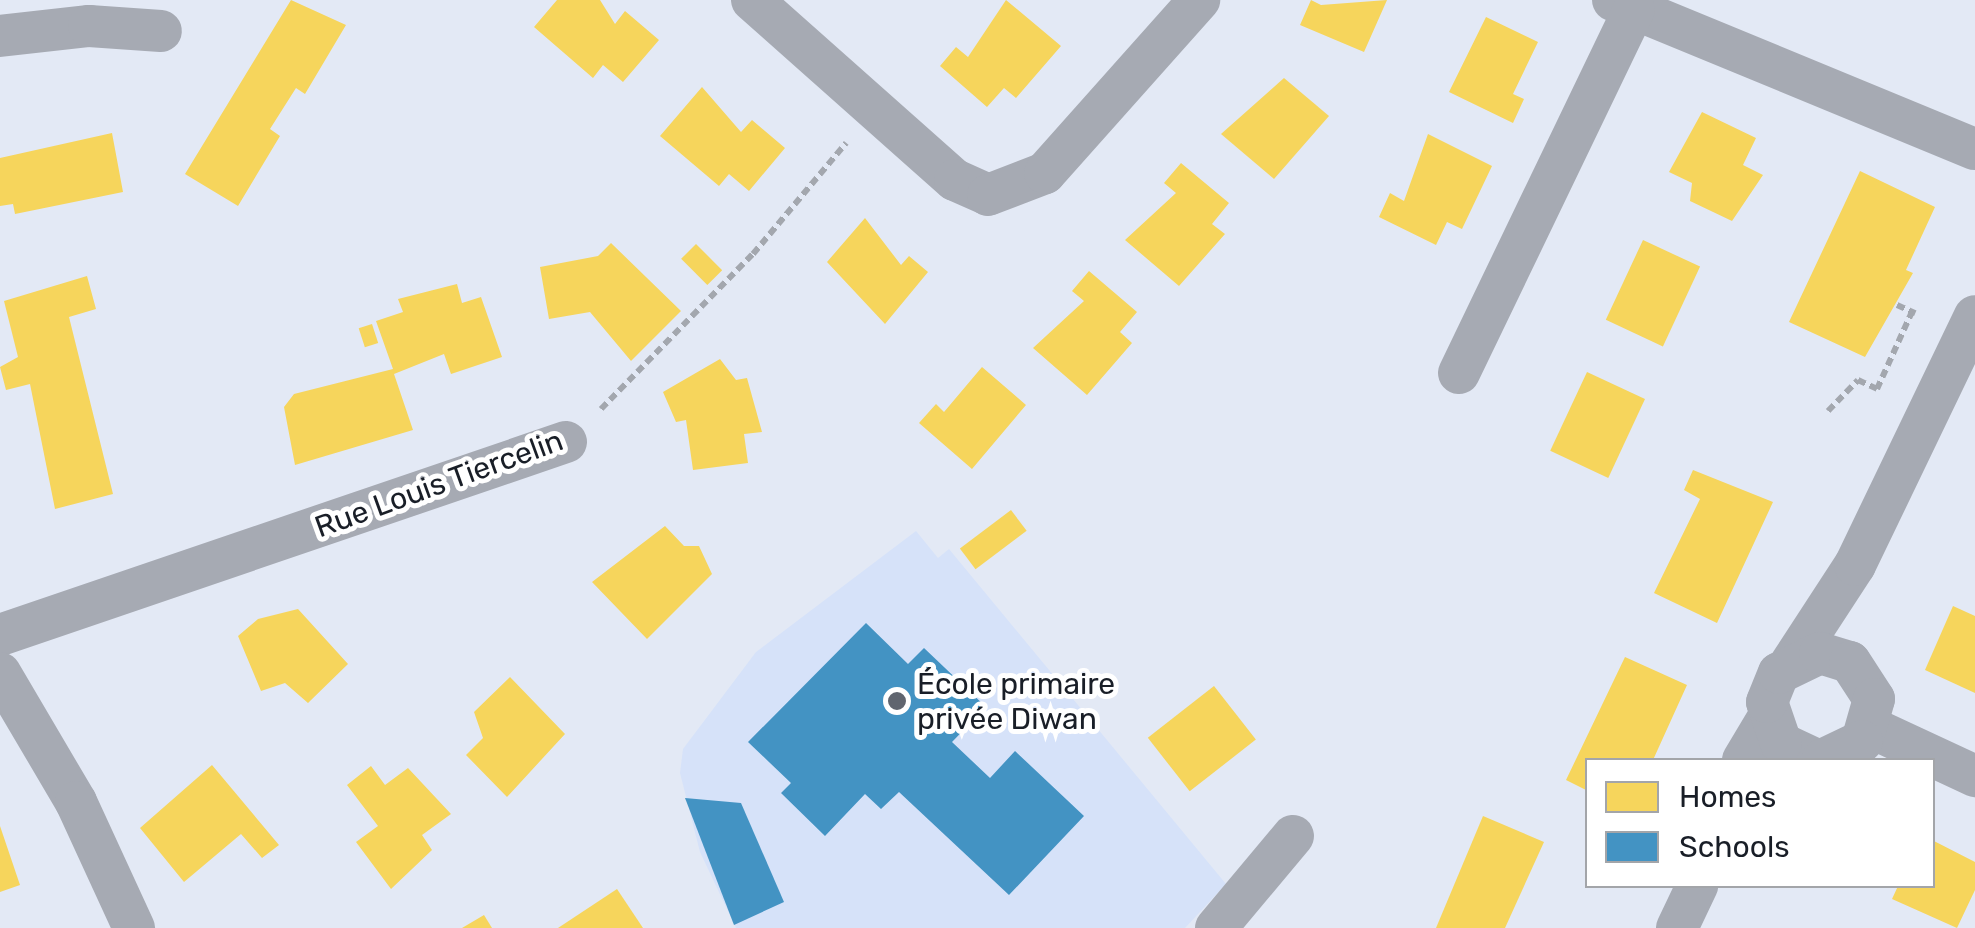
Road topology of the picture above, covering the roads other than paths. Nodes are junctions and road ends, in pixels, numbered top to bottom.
1 (752, 0) edge
2 (1199, 0) edge
3 (1624, 5) edge
4 (161, 32) dead end
5 (0, 36) edge
6 (1975, 148) edge
7 (1975, 316) edge
8 (1459, 373) dead end
9 (566, 442) road end
10 (1855, 565) junction
11 (0, 635) edge
12 (1850, 662) junction
13 (1791, 663) junction
14 (0, 673) edge
15 (1768, 718) junction
16 (1872, 728) junction
17 (1745, 758) edge
18 (1807, 758) edge
19 (1821, 758) edge
20 (1975, 776) edge
21 (1294, 836) dead end
22 (1695, 888) edge
23 (134, 928) edge
24 (1216, 928) edge
25 (1677, 928) edge

1 - 2 street
3 - 6 street
3 - 8 street
4 - 5 street
7 - 10 street
9 - 11 street, Rue Louis Tiercelin
10 - 12 street
10 - 13 street
12 - 13 street
12 - 16 street
13 - 15 street
14 - 23 street
15 - 17 street
15 - 18 street
16 - 19 street
16 - 20 street
21 - 24 street
22 - 25 street

